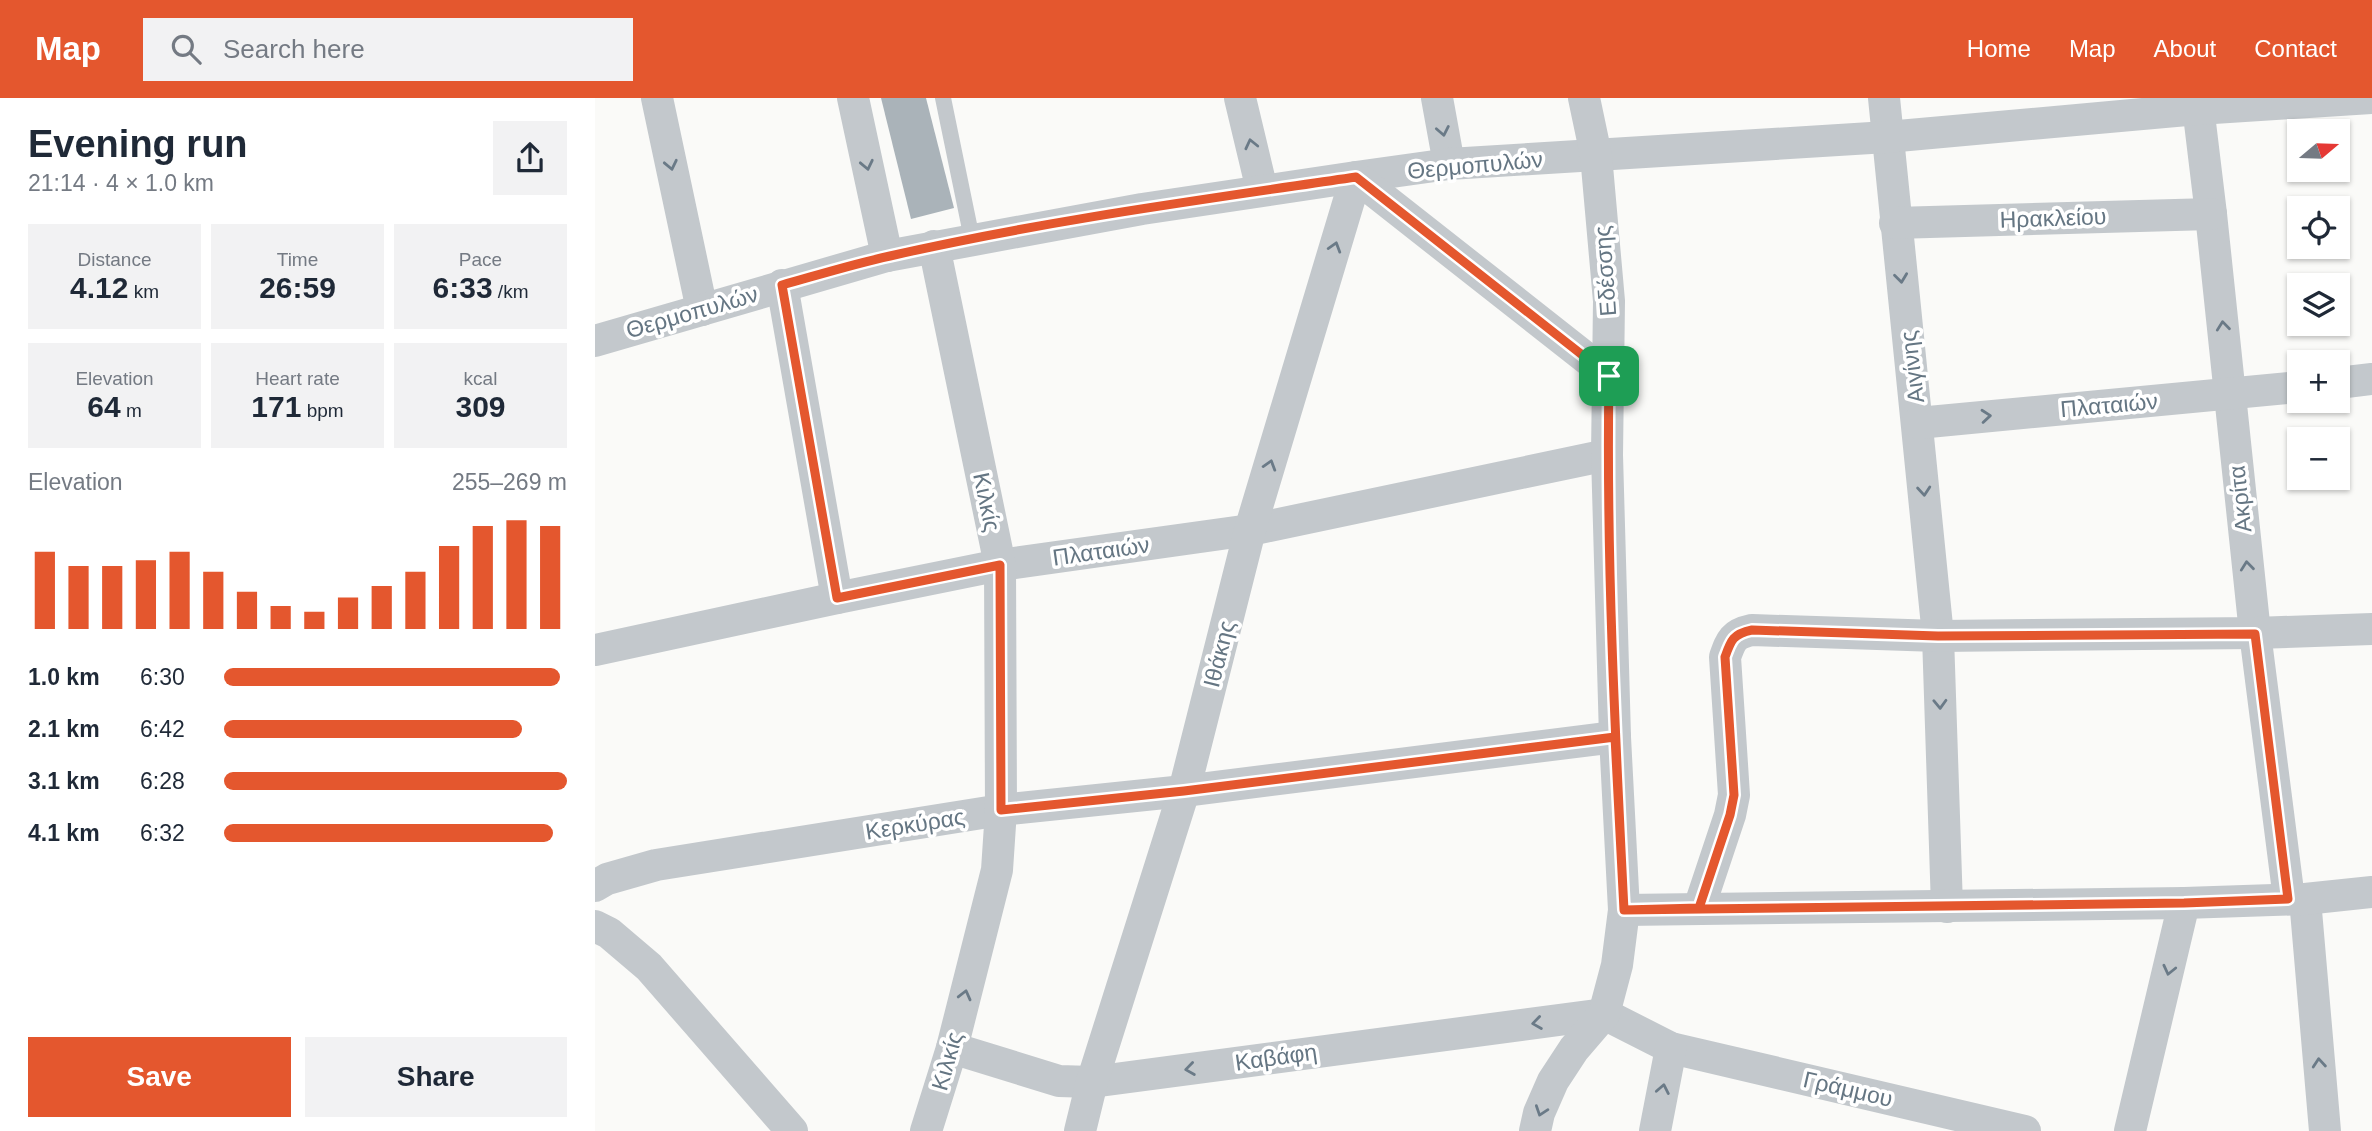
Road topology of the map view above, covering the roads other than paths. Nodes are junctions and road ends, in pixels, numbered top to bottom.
1 (657, 98) edge
2 (853, 98) edge
3 (943, 98) edge
4 (1240, 98) edge
5 (1437, 98) edge
6 (1584, 98) edge
7 (1884, 98) edge
8 (2372, 98) edge
9 (2197, 104) edge
10 (1887, 137) junction
11 (1596, 155) junction
12 (1449, 164) junction
13 (1356, 177) junction
14 (1262, 190) junction
15 (2211, 214) junction
16 (1895, 223) junction
17 (972, 239) junction
18 (934, 246) junction
19 (887, 256) junction
20 (782, 285) junction
21 (702, 310) junction
22 (595, 341) edge
23 (1609, 376) junction
24 (2372, 379) edge
25 (2350, 382) edge
26 (2287, 388) edge
27 (2229, 394) junction
28 (1918, 423) junction
29 (1607, 455) junction
30 (1250, 530) junction
31 (1000, 565) junction
32 (837, 598) junction
33 (2372, 629) edge
34 (2255, 634) junction
35 (1938, 636) junction
36 (595, 650) edge
37 (1615, 737) junction
38 (1184, 791) junction
39 (1001, 810) junction
40 (595, 886) edge
41 (2372, 892) edge
42 (2297, 899) junction
43 (2184, 903) junction
44 (1947, 907) junction
45 (1699, 908) junction
46 (1624, 910) junction
47 (595, 926) edge
48 (1604, 1014) junction
49 (952, 1048) junction
50 (1671, 1048) junction
51 (1092, 1082) junction
52 (792, 1131) edge
53 (926, 1131) edge
54 (1080, 1131) edge
55 (1535, 1131) edge
56 (1655, 1131) edge
57 (2025, 1131) edge
58 (2130, 1131) edge
59 (2325, 1131) edge

1 -> 21 street
2 -> 19 street
3 - 17 lane
14 -> 4 street
5 -> 12 street
6 - 11 street, Εδέσσης
7 - 10 street, Αιγίνης
8 - 9 street, Θερμοπυλών
9 - 10 street, Θερμοπυλών
9 - 15 street, Ακρίτα
10 - 11 street, Θερμοπυλών
10 - 16 street, Αιγίνης
11 - 12 street, Θερμοπυλών
11 - 23 street, Εδέσσης
12 - 13 street, Θερμοπυλών
13 - 14 street, Θερμοπυλών
13 - 23 street
30 -> 13 street, Ιθάκης
14 - 17 street, Θερμοπυλών
15 - 16 street, Ηρακλείου
27 -> 15 street, Ακρίτα
16 -> 28 street, Αιγίνης
17 - 18 street, Θερμοπυλών
18 - 19 street, Θερμοπυλών
18 - 31 street, Κιλκίς
19 - 20 street, Θερμοπυλών
20 - 21 street, Θερμοπυλών
20 - 32 street
21 - 22 street, Θερμοπυλών
23 - 29 street, Εδέσσης
24 - 25 street
26 - 27 street, Πλαταιών
28 -> 27 street, Πλαταιών
34 -> 27 street, Ακρίτα
28 -> 35 street, Αιγίνης
29 - 30 street, Πλαταιών
29 - 37 street, Εδέσσης
30 - 31 street, Πλαταιών
30 - 38 street, Ιθάκης
31 - 32 street, Πλαταιών
31 - 39 street, Κιλκίς
32 - 36 street, Πλαταιών
33 - 34 street
34 - 35 street
34 - 42 street, Ακρίτα
35 -> 44 street, Αιγίνης
35 - 45 street
37 - 38 street, Κερκύρας
37 - 46 street, Εδέσσης
38 - 39 street, Κερκύρας
38 - 51 street, Ιθάκης
39 - 40 street, Κερκύρας
49 -> 39 street, Κιλκίς
41 - 42 street
42 - 43 street
59 -> 42 street, Ακρίτα
43 - 44 street
43 -> 58 street
44 - 45 street
45 - 46 street
46 - 48 street, Εδέσσης
47 - 52 street
48 - 50 street
48 -> 51 street, Καβάφη
48 -> 55 street, Εδέσσης
49 - 51 street, Καβάφη
49 - 53 street, Κιλκίς
56 -> 50 street
50 - 57 street, Γράμμου
51 - 54 street, Ιθάκης

